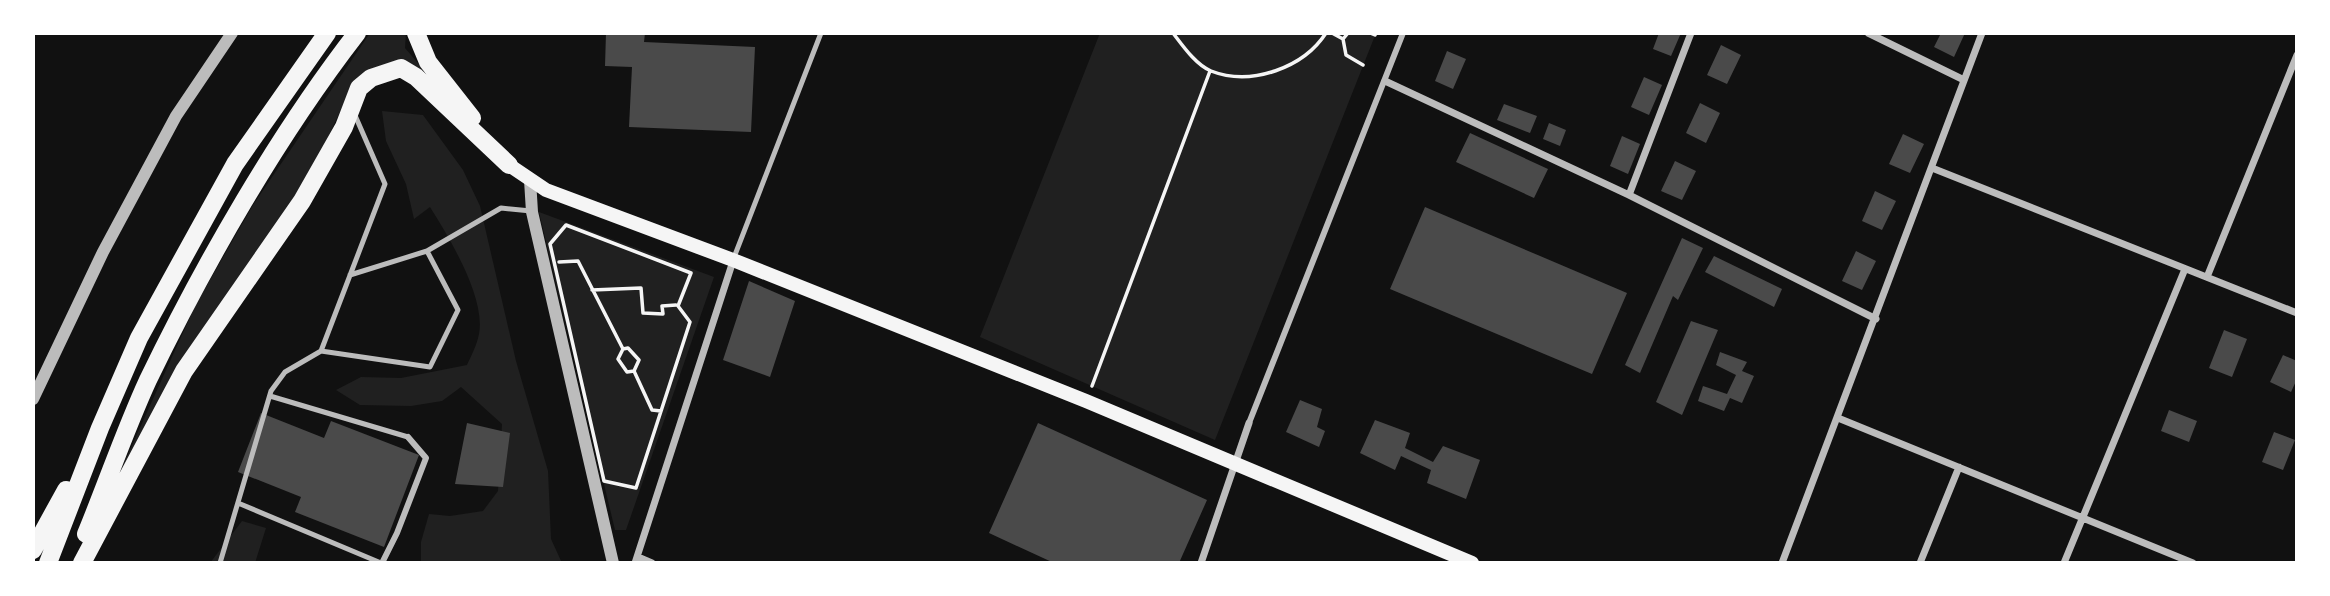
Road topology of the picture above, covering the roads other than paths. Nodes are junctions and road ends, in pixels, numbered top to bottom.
1 (232, 33) edge
2 (327, 33) edge
3 (357, 33) edge
4 (416, 33) edge
5 (821, 33) edge
6 (1403, 33) edge
7 (1691, 33) edge
8 (1868, 33) edge
9 (1982, 33) edge
10 (2297, 55) edge
11 (1964, 80) junction
12 (1385, 81) junction
13 (351, 107) junction
14 (509, 165) junction
15 (1931, 168) junction
16 (530, 180) junction
17 (1629, 195) junction
18 (533, 212) junction
19 (427, 251) junction
20 (733, 260) junction
21 (2185, 268) junction
22 (350, 275) junction
23 (2207, 277) junction
24 (2297, 313) edge
25 (1876, 319) junction
26 (321, 351) junction
27 (270, 396) junction
28 (33, 399) edge
29 (1838, 418) junction
30 (1249, 423) joint
31 (100, 428) junction
32 (408, 437) joint
33 (1235, 462) junction
34 (1959, 467) junction
35 (237, 503) junction
36 (2082, 517) junction
37 (33, 550) edge
38 (636, 560) edge
39 (48, 563) edge
40 (74, 563) edge
41 (82, 563) edge
42 (220, 563) edge
43 (381, 563) edge
44 (612, 563) edge
45 (652, 563) edge
46 (1201, 563) edge
47 (1472, 563) edge
48 (1782, 563) edge
49 (1920, 563) edge
50 (2064, 563) edge
51 (2193, 563) edge

1 - 28 street
2 - 31 highway
3 - 40 highway
4 - 14 highway
5 - 20 lane
6 - 12 street
7 - 17 street
8 - 11 street
9 - 11 street
10 - 23 street
11 - 15 street
12 - 17 street
12 - 30 street
13 - 14 highway
13 - 22 lane
13 - 41 highway
14 - 16 main road
15 - 21 street
15 - 25 street
16 - 18 street
16 - 20 main road
17 - 25 street
18 - 19 lane
18 - 44 street
19 - 22 lane
19 - 26 lane
20 - 33 main road
20 - 38 street
21 - 23 street
21 - 36 street
22 - 26 lane
23 - 24 street
25 - 29 street
26 - 27 lane
27 - 32 lane
27 - 35 lane
29 - 34 street
29 - 48 street
30 - 33 street
31 - 37 highway
31 - 39 highway
32 - 43 street
33 - 46 street
33 - 47 main road
34 - 36 street
34 - 49 street
35 - 42 lane
35 - 43 lane
36 - 50 street
36 - 51 street
38 - 45 street

